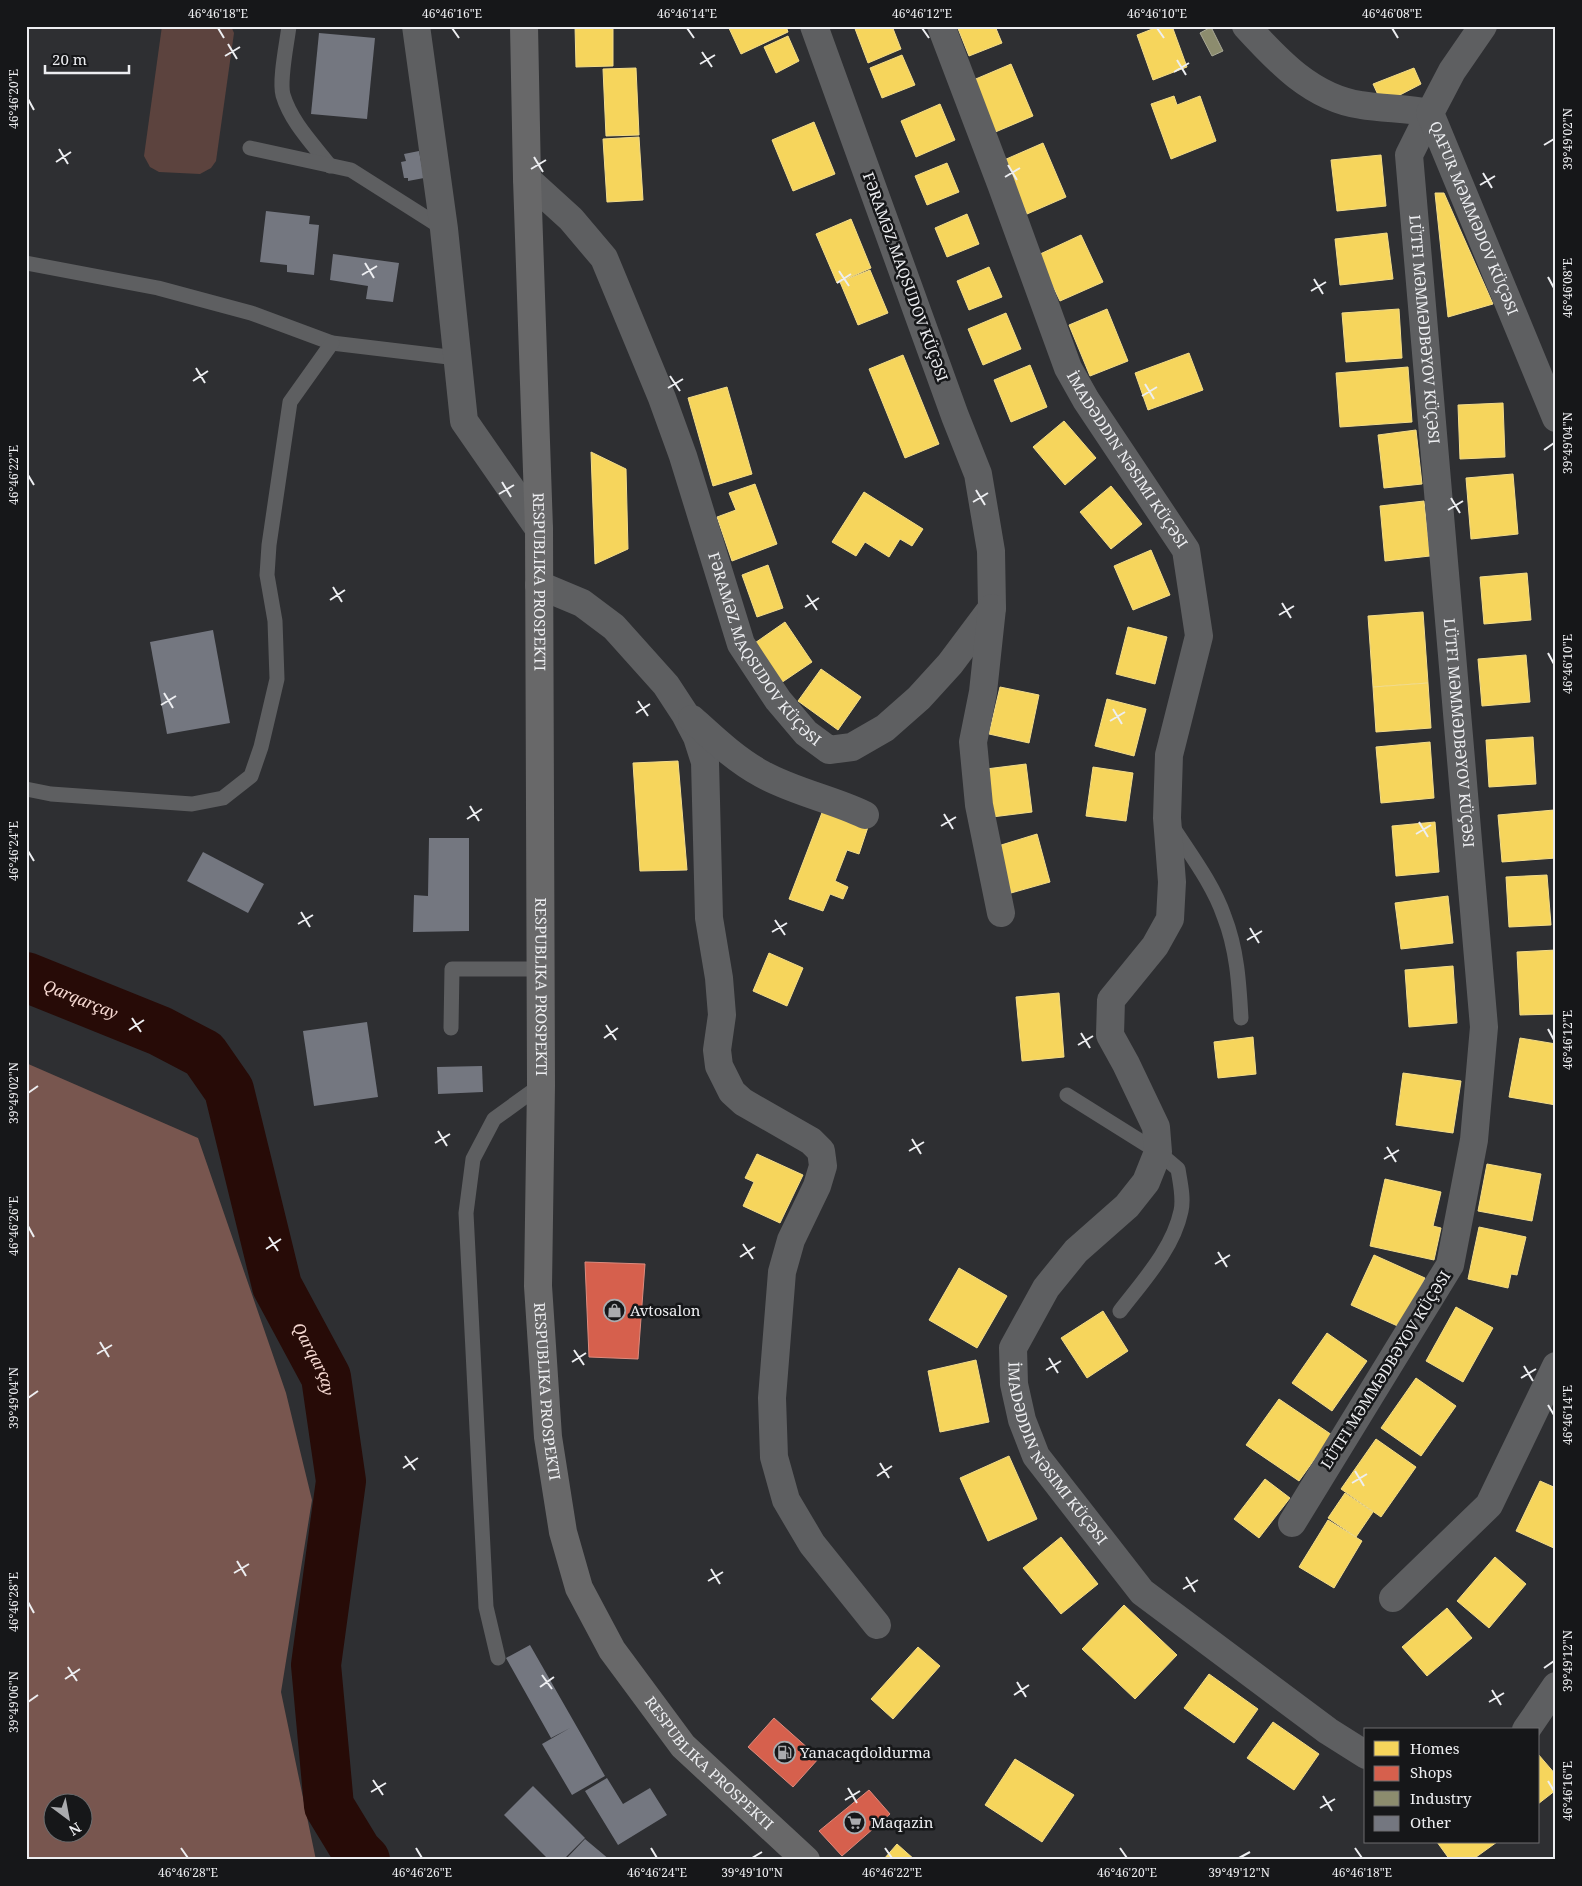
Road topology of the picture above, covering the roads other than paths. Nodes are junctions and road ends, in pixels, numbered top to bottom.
1 (290, 26) edge
2 (416, 26) edge
3 (524, 26) edge
4 (814, 26) edge
5 (941, 26) edge
6 (1246, 26) edge
7 (1483, 26) edge
8 (1430, 113) junction
9 (250, 148) dead end
10 (330, 166) junction
11 (527, 179) junction
12 (444, 229) junction
13 (26, 262) edge
14 (332, 343) junction
15 (457, 358) junction
16 (1555, 416) edge
17 (538, 529) junction
18 (539, 586) junction
19 (992, 608) junction
20 (686, 714) junction
21 (26, 789) edge
22 (865, 815) dead end
23 (1167, 818) junction
24 (1001, 913) dead end
25 (540, 969) junction
26 (1241, 1018) dead end
27 (451, 1028) dead end
28 (541, 1085) junction
29 (1067, 1095) dead end
30 (1158, 1152) junction
31 (1120, 1311) dead end
32 (1556, 1366) edge
33 (1292, 1523) dead end
34 (1393, 1598) dead end
35 (877, 1625) dead end
36 (498, 1658) dead end
37 (1556, 1686) edge
38 (1527, 1728) edge
39 (1364, 1753) edge
40 (806, 1860) edge

1 - 10 lane
2 - 12 street
3 - 11 main road, RESPUBLIKA PROSPEKTI
4 - 19 street, FƏRAMƏZ MAQSUDOV KÜÇƏSI
5 - 23 street, İMADƏDDIN NƏSIMI KÜÇƏSI
6 - 8 street
7 - 8 street, QAFUR MƏMMƏDOV KÜÇƏSI
8 - 16 street, QAFUR MƏMMƏDOV KÜÇƏSI
8 - 33 street, LÜTFI MƏMMƏDBƏYOV KÜÇƏSI
9 - 10 lane
10 - 12 lane
11 - 17 main road, RESPUBLIKA PROSPEKTI
11 - 19 street, FƏRAMƏZ MAQSUDOV KÜÇƏSI
12 - 15 street
13 - 14 lane
14 - 15 lane
14 - 21 lane
15 - 17 street
17 - 18 main road, RESPUBLIKA PROSPEKTI
18 - 20 street
18 - 25 main road, RESPUBLIKA PROSPEKTI
19 - 24 street
20 - 22 street
20 - 35 street
23 - 26 lane
23 - 30 street, İMADƏDDIN NƏSIMI KÜÇƏSI
25 - 27 lane
25 - 28 main road, RESPUBLIKA PROSPEKTI
28 - 36 lane
28 - 40 main road, RESPUBLIKA PROSPEKTI
29 - 30 lane
30 - 31 lane
30 - 39 street, İMADƏDDIN NƏSIMI KÜÇƏSI
32 - 34 street
37 - 38 street

